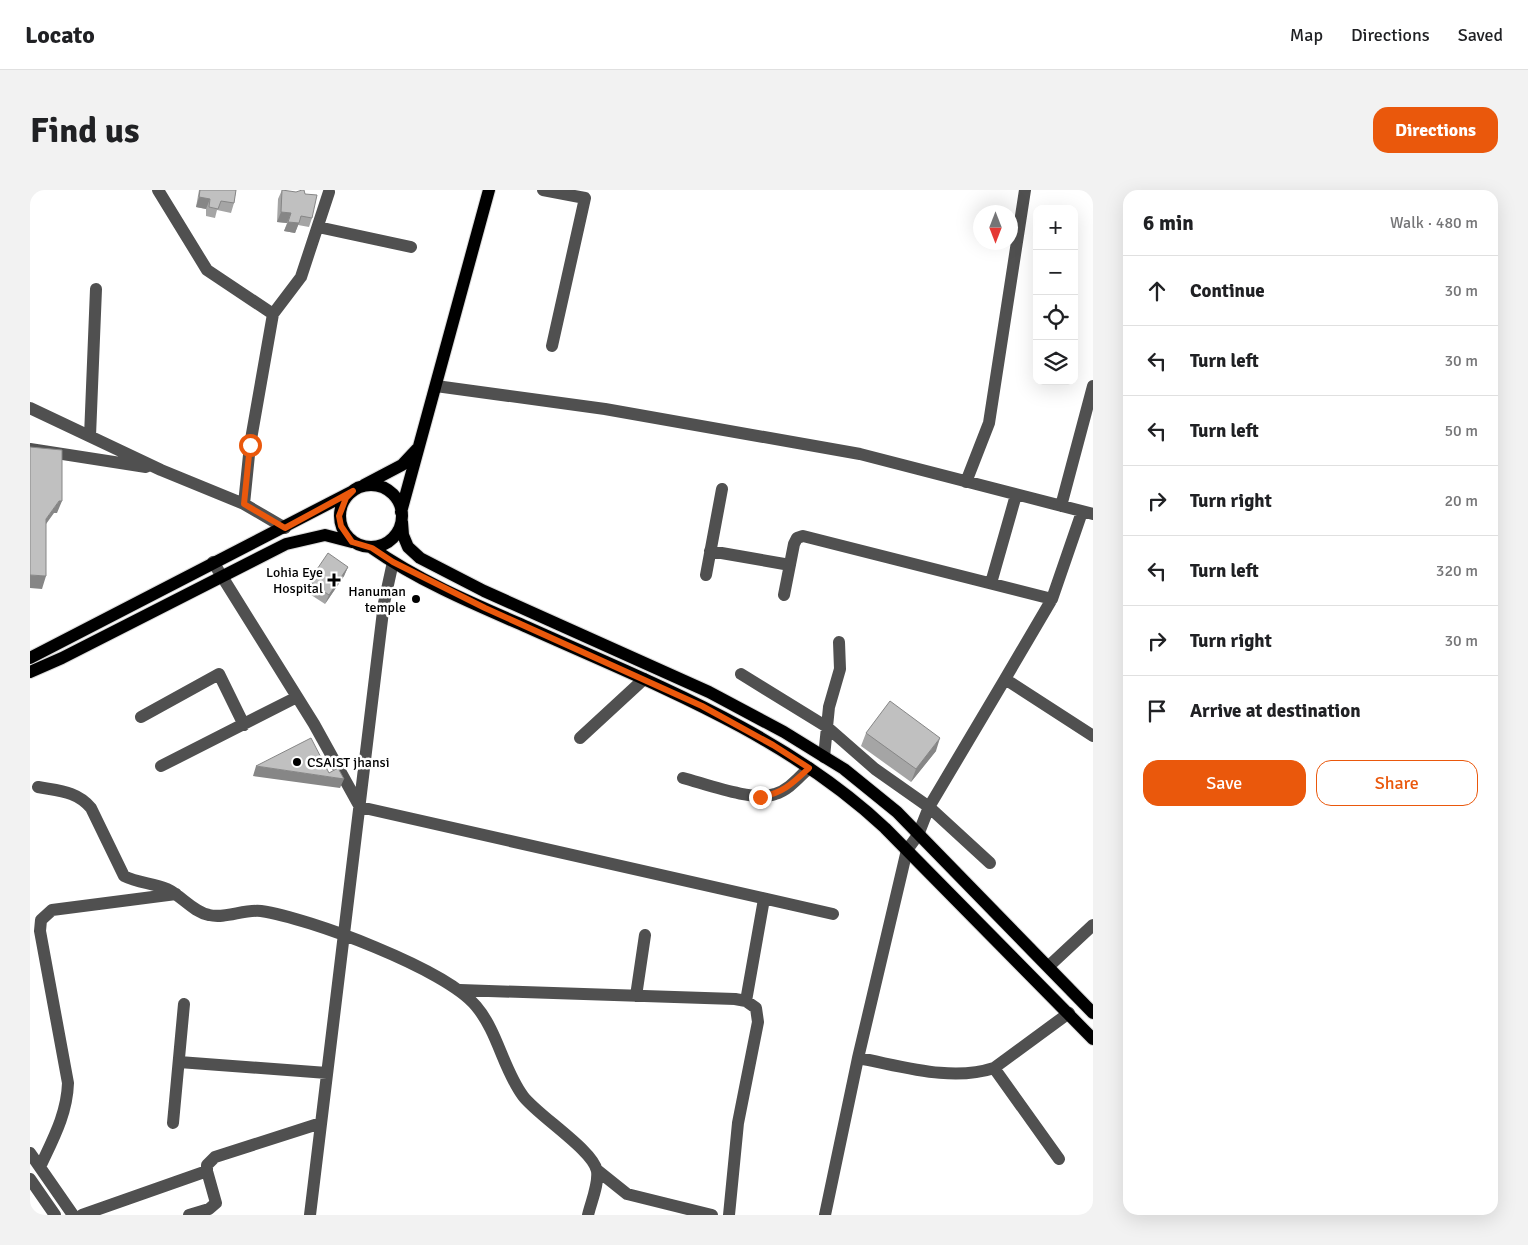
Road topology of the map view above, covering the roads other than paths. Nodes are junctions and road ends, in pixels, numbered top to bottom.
1 (158, 190) edge
2 (489, 190) edge
3 (546, 190) edge
4 (1025, 190) edge
5 (329, 192) dead end
6 (586, 194) edge
7 (318, 227) junction
8 (411, 247) dead end
9 (96, 289) dead end
10 (273, 314) junction
11 (552, 346) dead end
12 (436, 386) junction
13 (1093, 386) edge
14 (30, 408) edge
15 (90, 436) junction
16 (30, 449) edge
17 (418, 449) junction
18 (161, 470) junction
19 (966, 482) junction
20 (358, 489) junction
21 (722, 489) dead end
22 (1016, 495) junction
23 (244, 504) junction
24 (1060, 506) junction
25 (1087, 513) edge
26 (401, 516) junction
27 (285, 528) junction
28 (352, 542) junction
29 (372, 548) junction
30 (710, 551) junction
31 (213, 562) junction
32 (393, 562) junction
33 (790, 565) junction
34 (706, 575) dead end
35 (222, 577) junction
36 (991, 583) junction
37 (784, 595) dead end
38 (1052, 598) junction
39 (839, 642) dead end
40 (30, 658) edge
41 (30, 672) edge
42 (741, 674) dead end
43 (1005, 679) junction
44 (644, 680) junction
45 (297, 697) junction
46 (142, 717) dead end
47 (244, 725) junction
48 (827, 728) junction
49 (1093, 736) edge
50 (580, 738) dead end
51 (824, 757) junction
52 (161, 766) dead end
53 (809, 768) junction
54 (683, 778) dead end
55 (38, 787) dead end
56 (360, 807) junction
57 (929, 807) junction
58 (918, 835) junction
59 (907, 850) junction
60 (990, 863) dead end
61 (176, 894) junction
62 (764, 899) junction
63 (833, 914) dead end
64 (1093, 926) edge
65 (343, 935) junction
66 (645, 935) dead end
67 (1049, 966) junction
68 (460, 990) junction
69 (636, 996) junction
70 (746, 1001) junction
71 (184, 1004) dead end
72 (1093, 1012) edge
73 (1069, 1013) junction
74 (1093, 1039) edge
75 (858, 1058) junction
76 (179, 1062) junction
77 (994, 1068) junction
78 (327, 1073) junction
79 (173, 1123) dead end
80 (321, 1124) junction
81 (30, 1153) edge
82 (1059, 1159) dead end
83 (40, 1167) junction
84 (597, 1170) junction
85 (207, 1171) junction
86 (30, 1179) edge
87 (55, 1215) edge
88 (73, 1215) edge
89 (82, 1215) edge
90 (189, 1215) edge
91 (310, 1215) edge
92 (588, 1215) edge
93 (712, 1215) edge
94 (729, 1215) edge
95 (825, 1215) edge

1 - 10 street
2 - 12 main road
3 - 6 street
4 - 19 street
5 - 7 street
6 - 11 street
7 - 8 street
7 - 10 street
9 - 15 street
10 - 23 street
12 - 17 main road
12 - 19 street
13 - 24 street
14 - 15 street
15 - 18 street
16 - 18 street
17 - 20 main road
17 - 26 main road
18 - 23 street
19 - 22 street
20 - 26 main road
20 - 27 main road
20 - 28 main road
21 - 30 street
22 - 24 street
22 - 36 street
23 - 27 street
24 - 25 street
25 - 38 street
26 - 29 main road
26 - 51 main road
27 - 31 main road
28 - 29 main road
28 - 35 main road
29 - 32 main road
30 - 33 street
30 - 34 street
31 - 35 street
31 - 40 main road
32 - 44 main road
32 - 56 street
33 - 36 street
33 - 37 street
35 - 41 main road
35 - 45 street
36 - 38 street
38 - 43 street
39 - 48 street
42 - 48 street
43 - 49 street
43 - 57 street
44 - 50 street
44 - 53 main road
45 - 47 street
45 - 56 street
46 - 47 street
47 - 52 street
48 - 51 street
48 - 57 street
51 - 58 main road
53 - 54 street
53 - 59 main road
55 - 61 street
56 - 62 street
56 - 65 street
57 - 58 street
57 - 60 street
58 - 59 street
58 - 67 main road
59 - 73 main road
59 - 75 street
61 - 65 street
61 - 83 street
62 - 63 street
62 - 70 street
64 - 67 street
65 - 68 street
65 - 78 street
66 - 69 street
67 - 72 main road
68 - 69 street
68 - 84 street
69 - 70 street
70 - 94 street
71 - 76 street
73 - 74 main road
73 - 77 street
75 - 77 street
75 - 95 street
76 - 78 street
76 - 79 street
77 - 82 street
78 - 80 street
80 - 85 street
80 - 91 street
81 - 83 street
83 - 88 street
84 - 92 street
84 - 93 street
85 - 89 street
85 - 90 street
86 - 87 street

